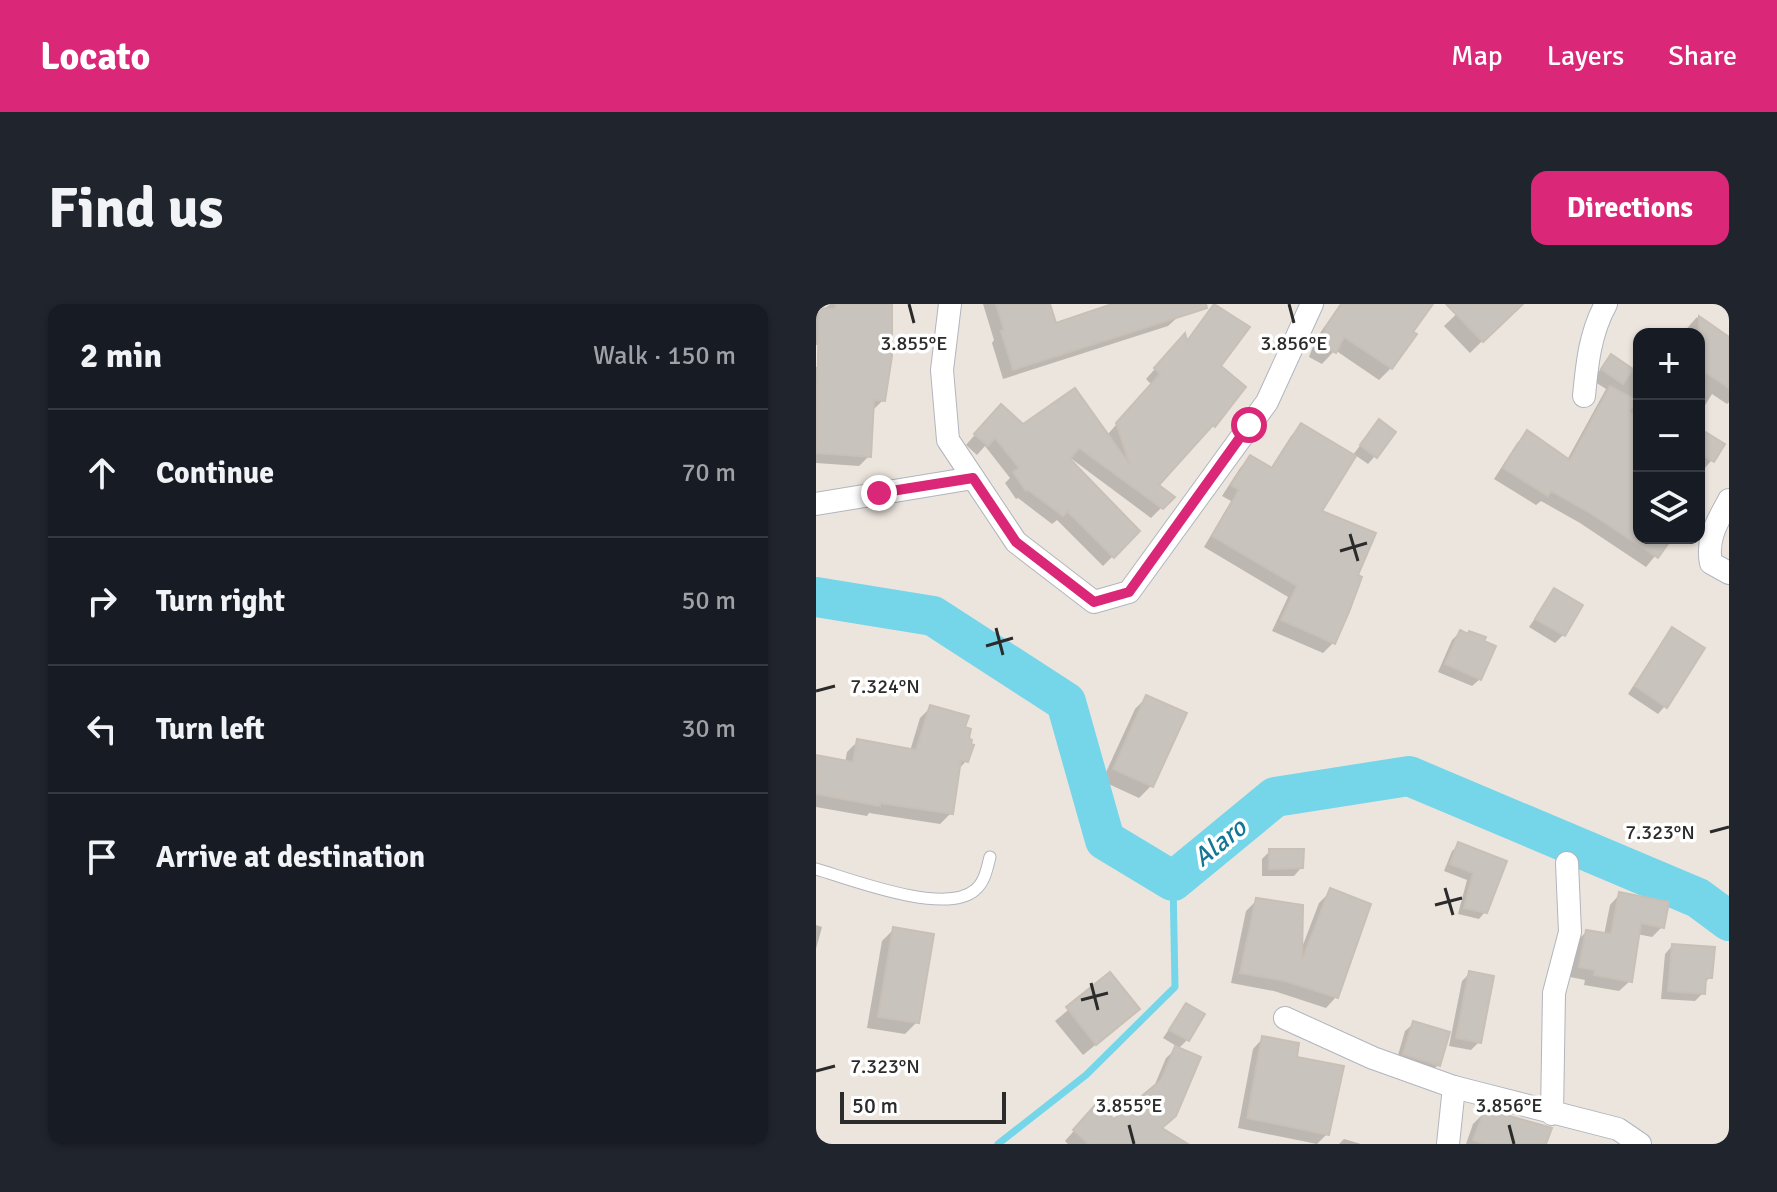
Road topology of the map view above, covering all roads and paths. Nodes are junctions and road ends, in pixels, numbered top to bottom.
1 (950, 304) edge
2 (1606, 304) edge
3 (1301, 308) edge
4 (1584, 396) dead end
5 (973, 478) junction
6 (1729, 500) edge
7 (816, 504) edge
8 (1729, 573) edge
9 (990, 857) dead end
10 (1567, 863) dead end
11 (816, 869) edge
12 (1285, 1018) dead end
13 (1454, 1087) junction
14 (1552, 1114) junction
15 (1448, 1144) edge
16 (1640, 1144) edge

1 - 5 street
2 - 4 street
3 - 5 street
5 - 7 street
6 - 8 street
9 - 11 lane
10 - 14 street
12 - 13 street
13 - 14 street
13 - 15 street
14 - 16 street

